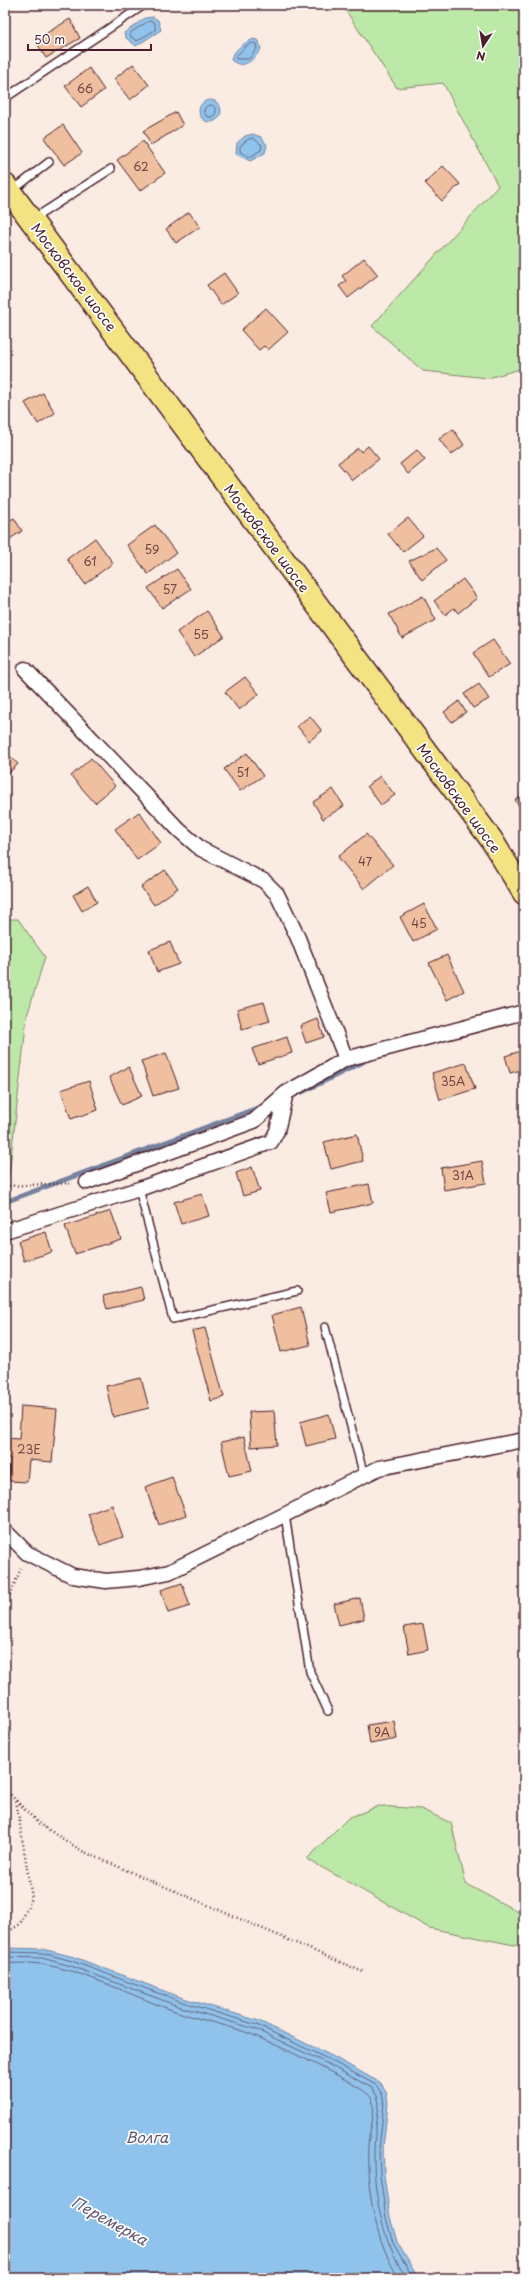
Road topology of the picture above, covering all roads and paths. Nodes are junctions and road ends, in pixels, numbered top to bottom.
1 (144, 5) edge
2 (5, 98) edge
3 (49, 162) dead end
4 (111, 168) dead end
5 (8, 189) edge
6 (31, 220) junction
7 (25, 669) dead end
8 (524, 893) edge
9 (524, 1012) edge
10 (346, 1059) junction
11 (286, 1093) junction
12 (87, 1182) joint
13 (5, 1186) edge
14 (139, 1189) junction
15 (5, 1231) edge
16 (297, 1291) dead end
17 (325, 1327) dead end
18 (524, 1440) edge
19 (364, 1476) junction
20 (285, 1515) junction
21 (5, 1531) edge
22 (27, 1553) junction
23 (5, 1606) edge
24 (328, 1710) dead end
25 (5, 1789) edge
26 (16, 1801) junction
27 (5, 1934) edge
28 (363, 1972) dead end

1 - 2 lane
3 - 5 lane
4 - 6 lane
5 - 6 main road, Московское шоссе
6 - 8 main road, Московское шоссе
7 - 10 street
9 - 10 street
10 - 11 street
11 - 12 street
11 - 14 street
12 - 13 path
14 - 15 street
14 - 16 lane
17 - 19 lane
18 - 19 street
19 - 20 street
20 - 22 street
20 - 24 lane
21 - 22 street
22 - 23 path
25 - 26 path
26 - 27 path
26 - 28 path

